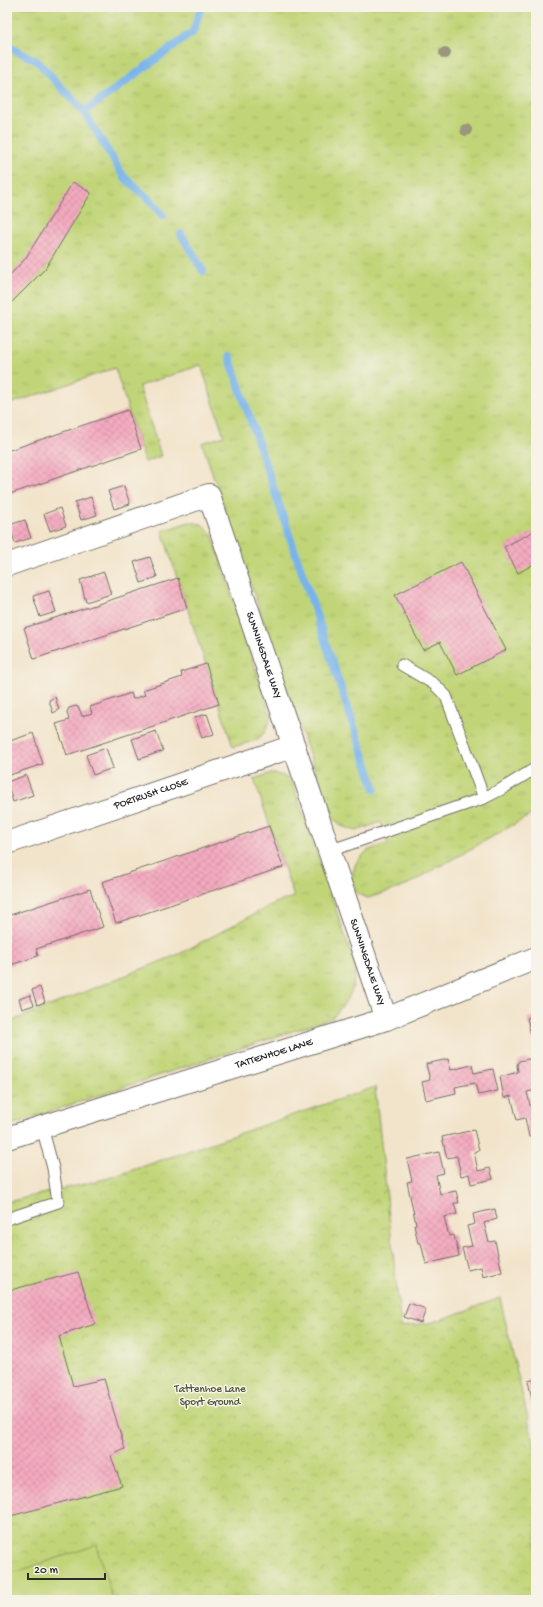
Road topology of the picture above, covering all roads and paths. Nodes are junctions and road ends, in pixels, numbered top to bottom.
1 (7, 564) edge
2 (402, 664) dead end
3 (294, 746) junction
4 (536, 768) edge
5 (484, 798) junction
6 (7, 843) edge
7 (329, 851) junction
8 (536, 958) edge
9 (386, 1019) junction
10 (42, 1127) junction
11 (7, 1138) edge
12 (7, 1219) edge

1 - 3 street, SUNNINGDALE WAY
2 - 5 lane
3 - 6 street, PORTRUSH CLOSE
3 - 7 street, SUNNINGDALE WAY
4 - 5 lane
5 - 7 lane
7 - 9 street, SUNNINGDALE WAY
8 - 9 street, TATTENHOE LANE
9 - 10 street, TATTENHOE LANE
10 - 11 street, TATTENHOE LANE
10 - 12 lane

